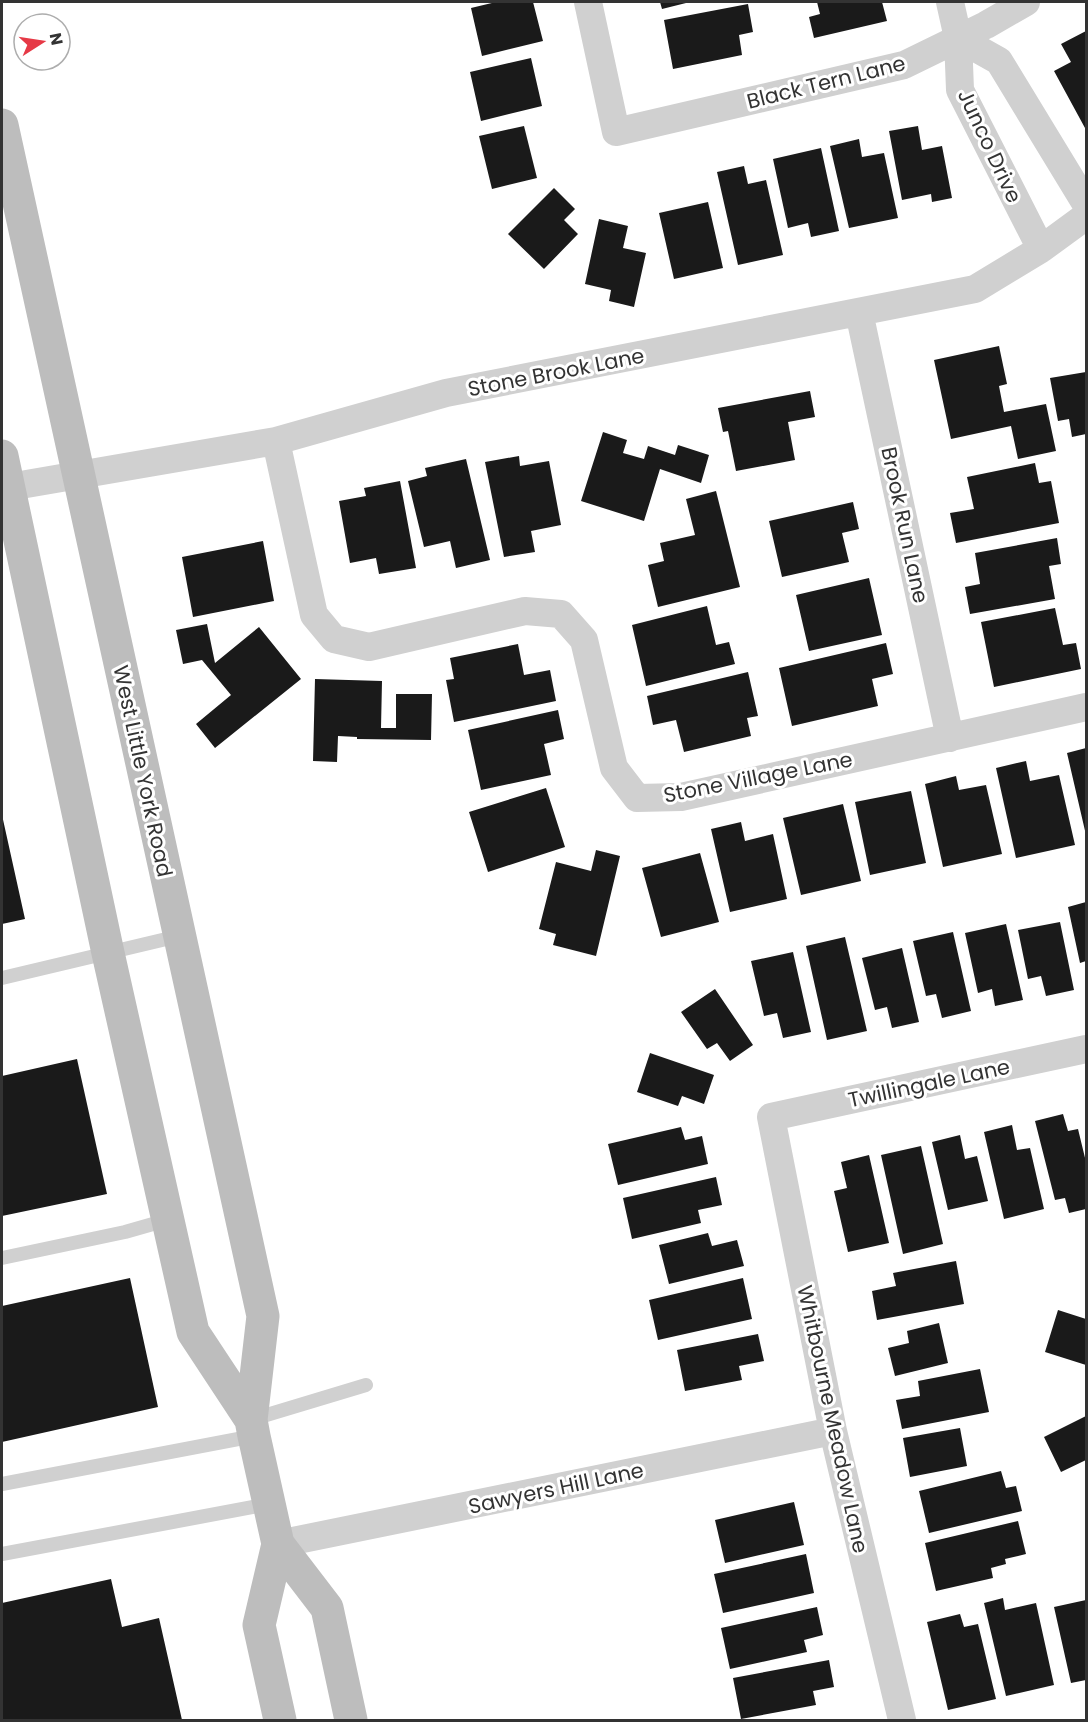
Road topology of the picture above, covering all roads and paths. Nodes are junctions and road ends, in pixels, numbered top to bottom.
1 (588, 2) edge
2 (950, 2) edge
3 (1026, 2) edge
4 (958, 38) junction
5 (2, 125) edge
6 (1086, 204) edge
7 (1086, 216) edge
8 (1041, 249) junction
9 (860, 312) junction
10 (276, 441) junction
11 (2, 456) edge
12 (79, 475) junction
13 (9, 487) junction
14 (1086, 707) edge
15 (950, 738) junction
16 (179, 936) junction
17 (108, 953) junction
18 (2, 978) edge
19 (1086, 1049) edge
20 (771, 1117) joint
21 (167, 1220) junction
22 (2, 1258) edge
23 (366, 1385) dead end
24 (252, 1428) junction
25 (833, 1431) junction
26 (2, 1484) edge
27 (269, 1504) junction
28 (278, 1544) junction
29 (2, 1554) edge
30 (280, 1720) edge
31 (351, 1720) edge
32 (902, 1720) edge

1 - 4 street, Black Tern Lane
2 - 4 street, Junco Drive
3 - 4 street, Black Tern Lane
4 - 6 street
4 - 8 street, Junco Drive
5 - 12 main road, West Little York Road
7 - 8 street, Stone Brook Lane
8 - 9 street, Stone Brook Lane
9 - 10 street, Stone Brook Lane
9 - 15 street, Brook Run Lane
10 - 12 street, Stone Brook Lane
10 - 15 street, Stone Village Lane
11 - 13 main road, West Little York Road
12 - 13 street, Stone Brook Lane
12 - 16 main road, West Little York Road
13 - 17 main road, West Little York Road
14 - 15 street, Stone Village Lane
16 - 17 lane
16 - 24 main road, West Little York Road
17 - 18 lane
17 - 21 main road, West Little York Road
19 - 20 street, Twillingale Lane
20 - 25 street, Whitbourne Meadow Lane
21 - 22 lane
21 - 24 main road, West Little York Road
23 - 24 lane
24 - 26 lane
24 - 27 main road, West Little York Road
25 - 28 street, Sawyers Hill Lane
25 - 32 street, Whitbourne Meadow Lane
27 - 28 main road, West Little York Road
27 - 29 lane
28 - 30 main road, West Little York Road
28 - 31 main road, West Little York Road

